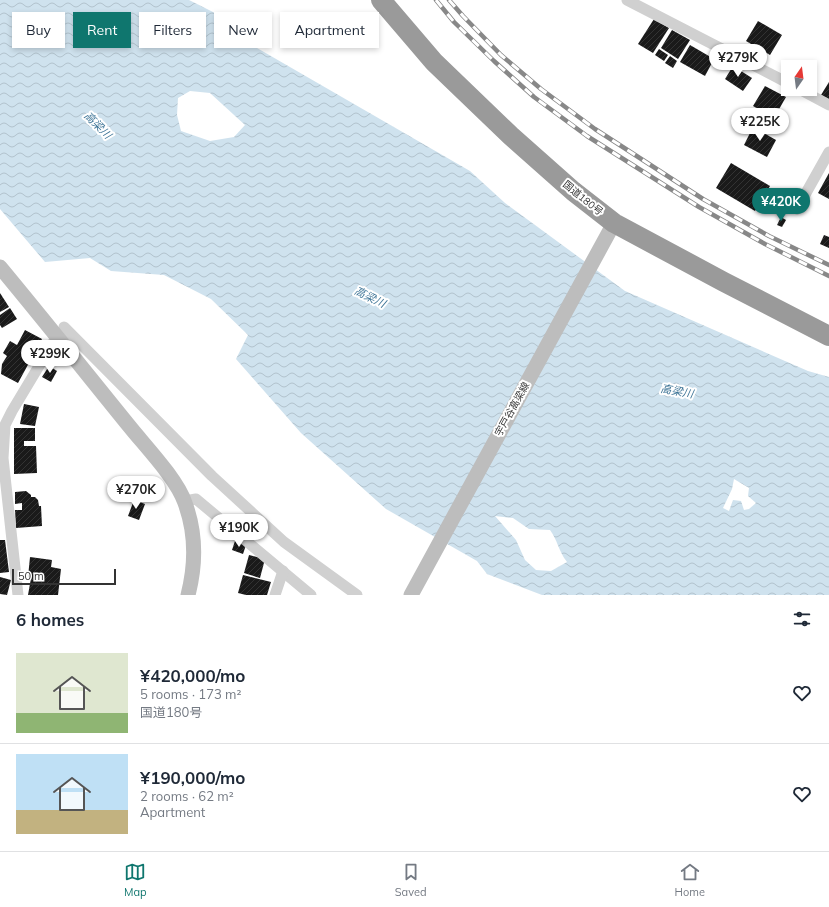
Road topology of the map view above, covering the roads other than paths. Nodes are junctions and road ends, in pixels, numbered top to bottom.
1 (381, 0) edge
2 (628, 0) edge
3 (781, 79) edge
4 (812, 96) edge
5 (829, 105) edge
6 (829, 152) edge
7 (797, 209) dead end
8 (611, 229) junction
9 (0, 267) edge
10 (61, 332) junction
11 (829, 336) edge
12 (185, 501) junction
13 (283, 571) junction
14 (18, 595) edge
15 (188, 595) edge
16 (276, 595) edge
17 (311, 595) edge
18 (357, 595) edge
19 (411, 595) edge

1 - 8 highway, 国道180号
2 - 3 street
4 - 5 street
6 - 7 street
8 - 11 highway, 国道180号
8 - 19 main road, 宇戸谷高梁線
9 - 10 main road
10 - 12 main road
10 - 14 street
10 - 18 street
12 - 13 street
12 - 15 main road
13 - 16 street
13 - 17 street

